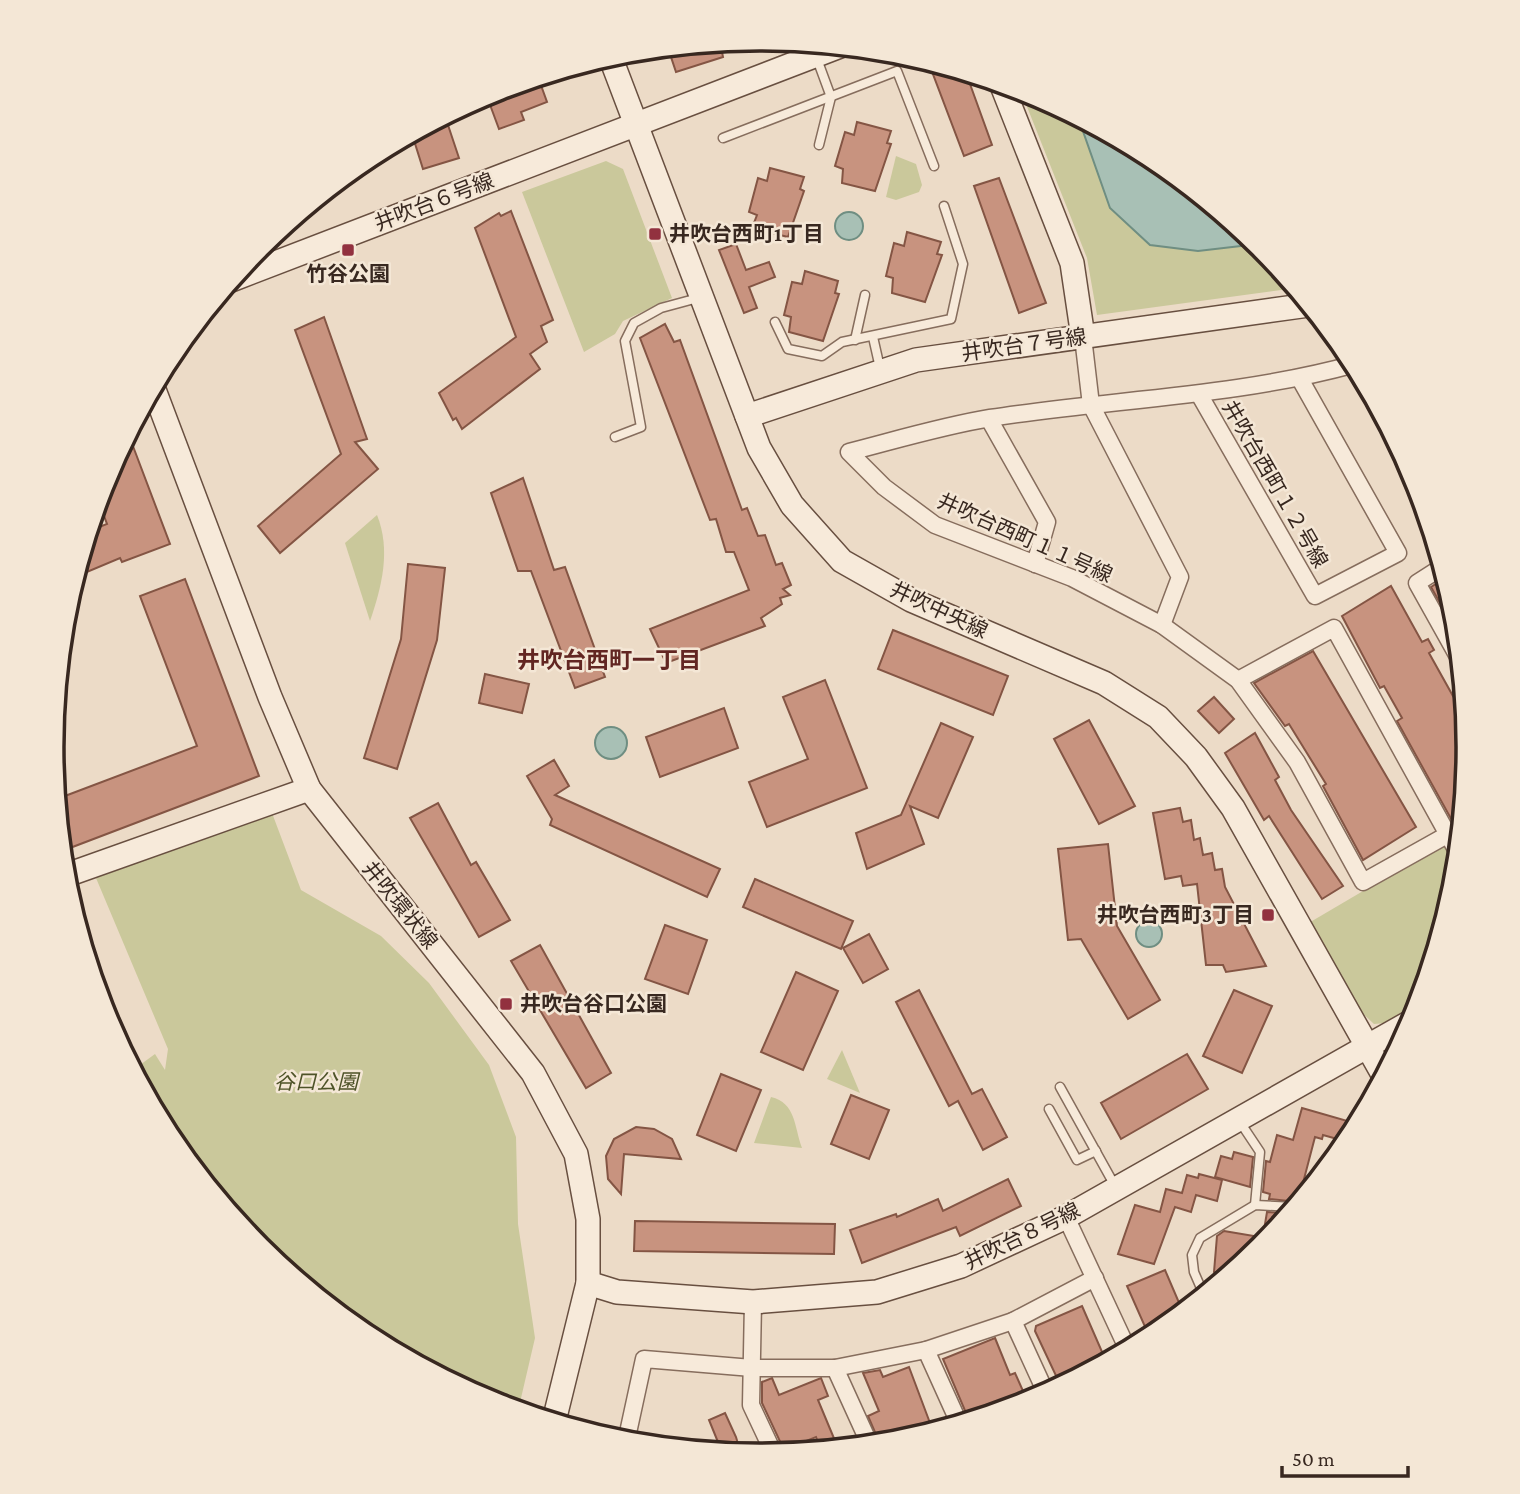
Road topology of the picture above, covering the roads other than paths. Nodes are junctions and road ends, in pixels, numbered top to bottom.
1 (818, 53) edge
2 (826, 54) edge
3 (614, 66) edge
4 (1006, 96) edge
5 (831, 97) junction
6 (636, 125) junction
7 (723, 138) dead end
8 (819, 145) dead end
9 (934, 166) dead end
10 (944, 206) dead end
11 (252, 272) edge
12 (866, 295) dead end
13 (701, 297) junction
14 (1298, 307) edge
15 (775, 322) dead end
16 (873, 337) junction
17 (1083, 337) junction
18 (855, 340) junction
19 (1343, 367) edge
20 (881, 371) junction
21 (1300, 379) junction
22 (1199, 394) junction
23 (157, 398) edge
24 (1091, 405) junction
25 (747, 416) junction
26 (989, 419) junction
27 (615, 437) dead end
28 (1035, 564) junction
29 (1434, 573) edge
30 (1161, 625) junction
31 (1447, 637) edge
32 (1238, 680) junction
33 (309, 789) junction
34 (1447, 835) junction
35 (1450, 840) edge
36 (75, 872) edge
37 (1395, 1030) edge
38 (1367, 1046) junction
39 (1378, 1066) edge
40 (1060, 1087) dead end
41 (1049, 1109) dead end
42 (1238, 1119) junction
43 (1096, 1151) junction
44 (1116, 1188) junction
45 (1255, 1205) junction
46 (1282, 1207) edge
47 (1066, 1217) junction
48 (1095, 1278) junction
49 (588, 1283) junction
50 (1200, 1286) edge
51 (753, 1302) junction
52 (1013, 1321) junction
53 (1124, 1340) edge
54 (926, 1350) junction
55 (751, 1368) junction
56 (835, 1368) junction
57 (1041, 1383) edge
58 (556, 1412) edge
59 (955, 1415) edge
60 (629, 1431) edge
61 (865, 1435) edge
62 (769, 1443) edge

1 - 6 street, 井吹台６号線
2 - 5 lane
3 - 6 street, 井吹中央線
4 - 17 street
5 - 7 lane
5 - 8 lane
5 - 9 lane
6 - 11 street, 井吹台６号線
6 - 13 street, 井吹中央線
10 - 16 lane
12 - 18 lane
13 - 25 street, 井吹中央線
13 - 27 lane
14 - 17 street, 井吹台７号線
15 - 18 lane
16 - 18 lane
16 - 20 lane
17 - 20 street, 井吹台７号線
17 - 24 street
19 - 21 street, 井吹台西町１１号線
20 - 25 street, 井吹台７号線
21 - 22 street, 井吹台西町１１号線
21 - 22 street, 井吹台西町１２号線
22 - 24 street, 井吹台西町１１号線
23 - 33 street, 井吹環状線
24 - 26 street, 井吹台西町１１号線
24 - 30 street
25 - 38 street, 井吹中央線
26 - 28 street
26 - 28 street, 井吹台西町１１号線
28 - 30 street, 井吹台西町１１号線
29 - 31 street
30 - 32 street, 井吹台西町１１号線
32 - 34 street, 井吹台西町１１号線
32 - 34 street
33 - 36 street
33 - 49 street, 井吹環状線
34 - 35 street
37 - 38 street, 井吹台８号線
38 - 39 street, 井吹中央線
38 - 42 street, 井吹台８号線
40 - 43 lane
41 - 43 lane
42 - 44 street, 井吹台８号線
42 - 45 lane
43 - 44 lane
44 - 47 street, 井吹台８号線
45 - 46 lane
45 - 50 lane
47 - 48 street
47 - 51 street, 井吹台８号線
48 - 52 street
48 - 53 street
49 - 51 street, 井吹台８号線
49 - 58 street, 井吹環状線
51 - 55 street
52 - 54 street
52 - 57 street
54 - 56 street
54 - 59 street
55 - 56 street
55 - 60 street
55 - 62 street
56 - 61 street

